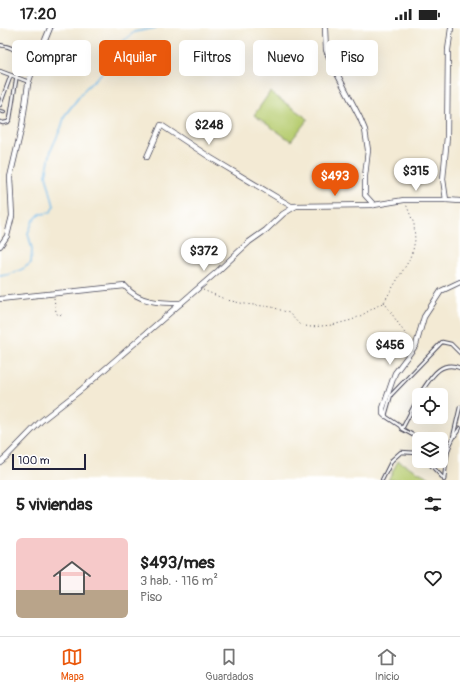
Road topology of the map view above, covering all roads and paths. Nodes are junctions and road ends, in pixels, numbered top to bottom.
1 (50, 28) edge
2 (325, 28) edge
3 (451, 28) edge
4 (0, 45) edge
5 (0, 71) edge
6 (11, 75) junction
7 (16, 77) junction
8 (29, 82) junction
9 (0, 105) edge
10 (0, 111) edge
11 (4, 112) dead end
12 (0, 122) edge
13 (147, 157) dead end
14 (404, 200) junction
15 (446, 200) junction
16 (460, 201) edge
17 (374, 205) junction
18 (296, 206) junction
19 (0, 246) edge
20 (460, 282) edge
21 (198, 288) junction
22 (54, 294) junction
23 (0, 300) edge
24 (384, 302) junction
25 (181, 303) junction
26 (64, 314) dead end
27 (416, 345) junction
28 (460, 353) edge
29 (460, 368) edge
30 (424, 388) edge
31 (460, 407) edge
32 (412, 409) edge
33 (385, 416) junction
34 (460, 428) edge
35 (402, 429) junction
36 (412, 435) edge
37 (452, 439) junction
38 (448, 448) edge
39 (412, 453) edge
40 (0, 462) edge
41 (433, 468) edge
42 (446, 468) edge
43 (382, 480) edge
44 (444, 480) edge

1 - 8 street
2 - 17 street
3 - 15 street
4 - 7 lane
5 - 6 lane
6 - 7 lane
6 - 9 lane
7 - 8 lane
7 - 12 lane
8 - 19 street
10 - 11 lane
13 - 18 street
14 - 15 street
14 - 17 street
14 - 24 path
15 - 16 street
17 - 18 street
18 - 21 street
20 - 27 street
21 - 24 path
21 - 25 street
22 - 23 street
22 - 25 street
22 - 26 path
24 - 27 path
25 - 40 street
27 - 33 street
28 - 33 lane
29 - 30 lane
31 - 37 lane
32 - 35 lane
33 - 35 lane
34 - 37 lane
35 - 36 lane
37 - 38 lane
39 - 43 lane
41 - 44 lane
42 - 44 lane

